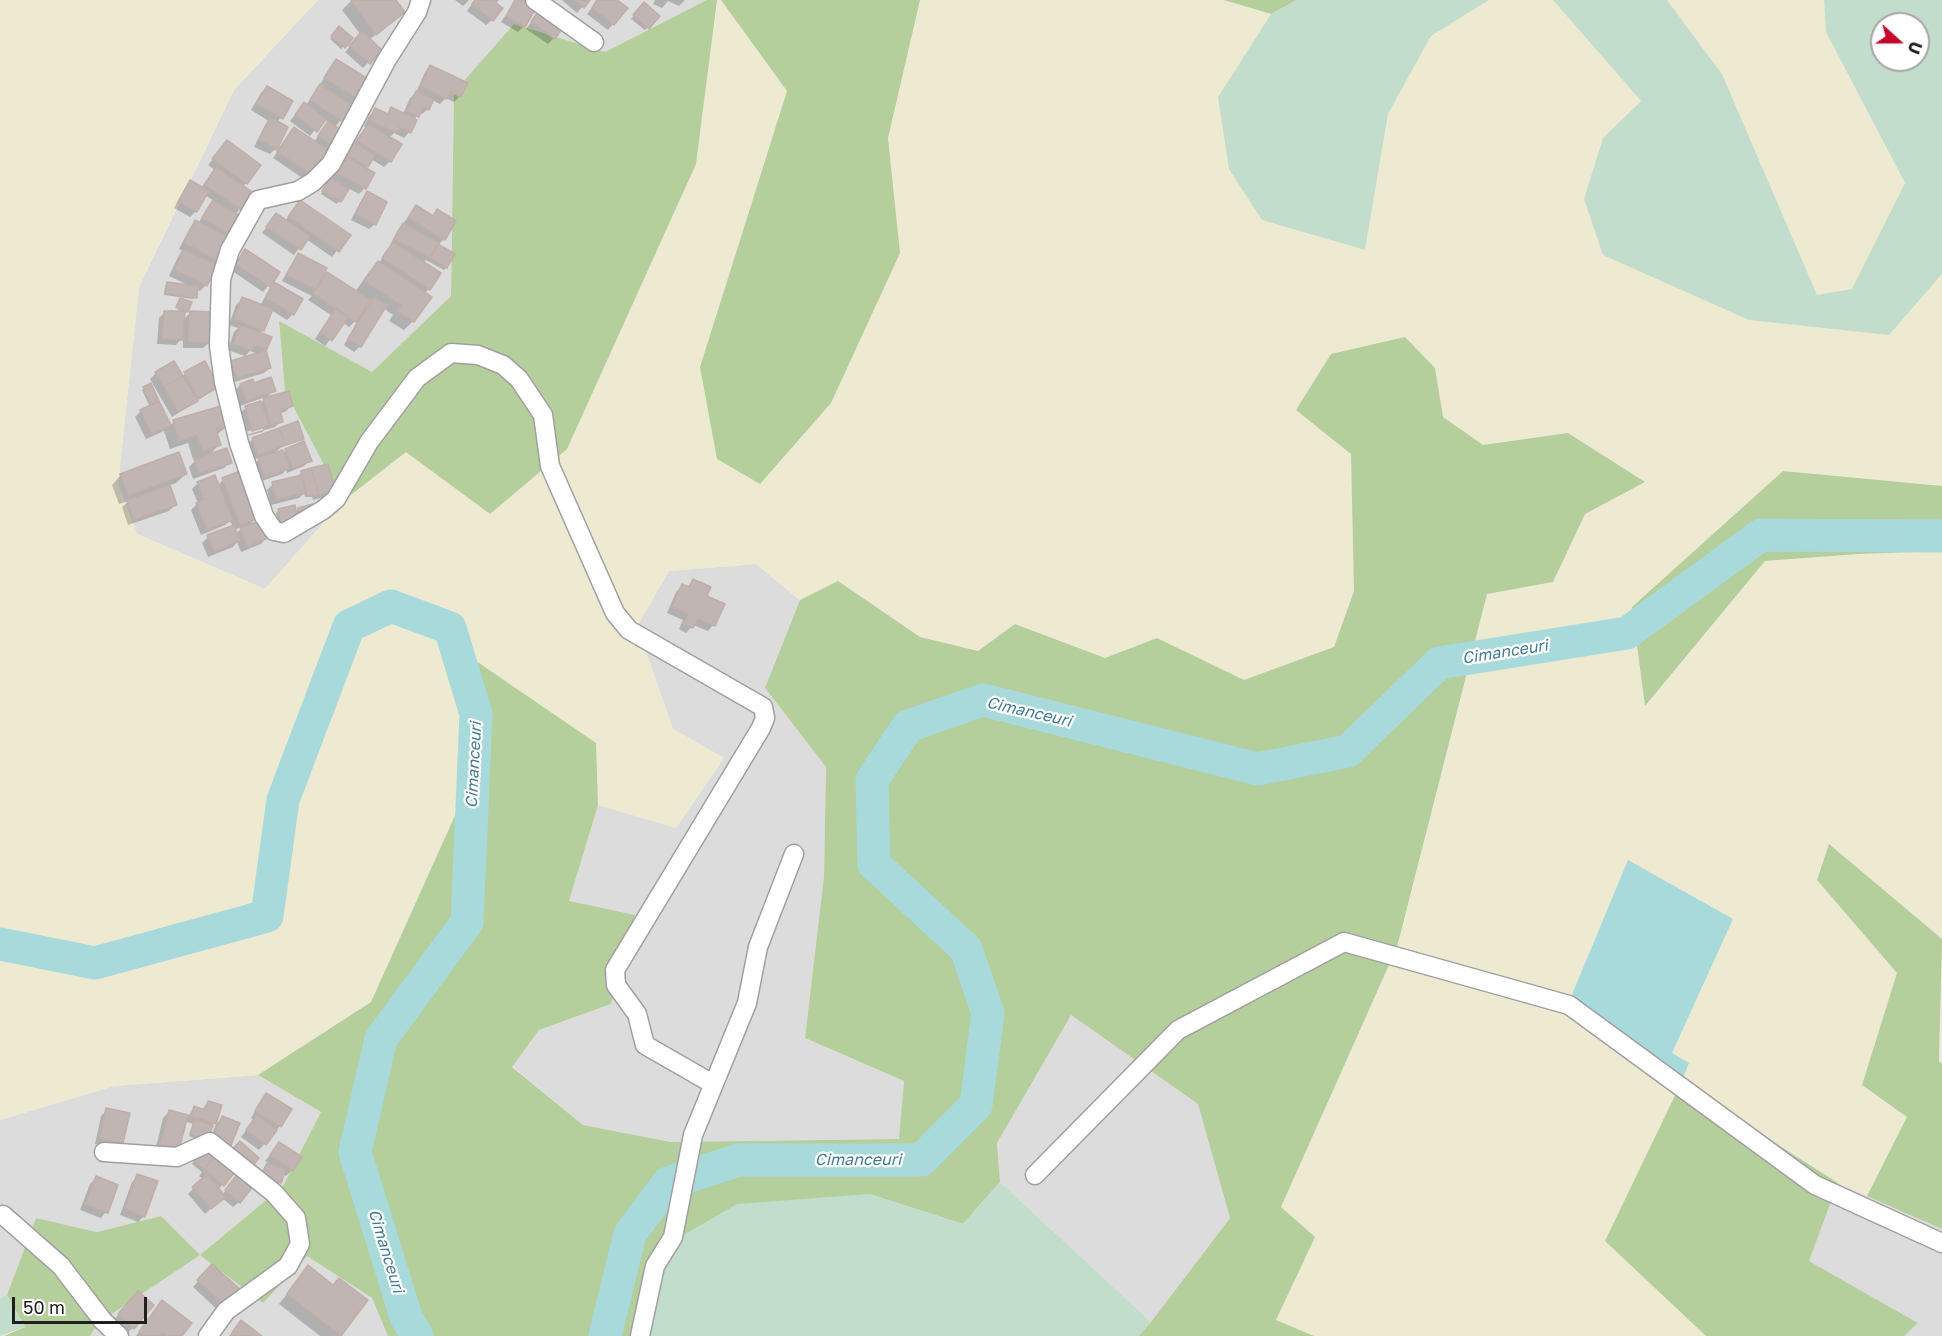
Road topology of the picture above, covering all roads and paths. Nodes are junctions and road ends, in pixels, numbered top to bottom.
1 (422, 0) edge
2 (535, 0) edge
3 (594, 42) dead end
4 (794, 854) dead end
5 (712, 1084) junction
6 (104, 1152) dead end
7 (1035, 1175) dead end
8 (3, 1215) dead end
9 (1942, 1243) edge
10 (119, 1336) edge
11 (208, 1336) edge
12 (640, 1336) edge

1 - 5 street
2 - 3 street
4 - 5 street
5 - 12 street
6 - 11 street
7 - 9 street
8 - 10 street

